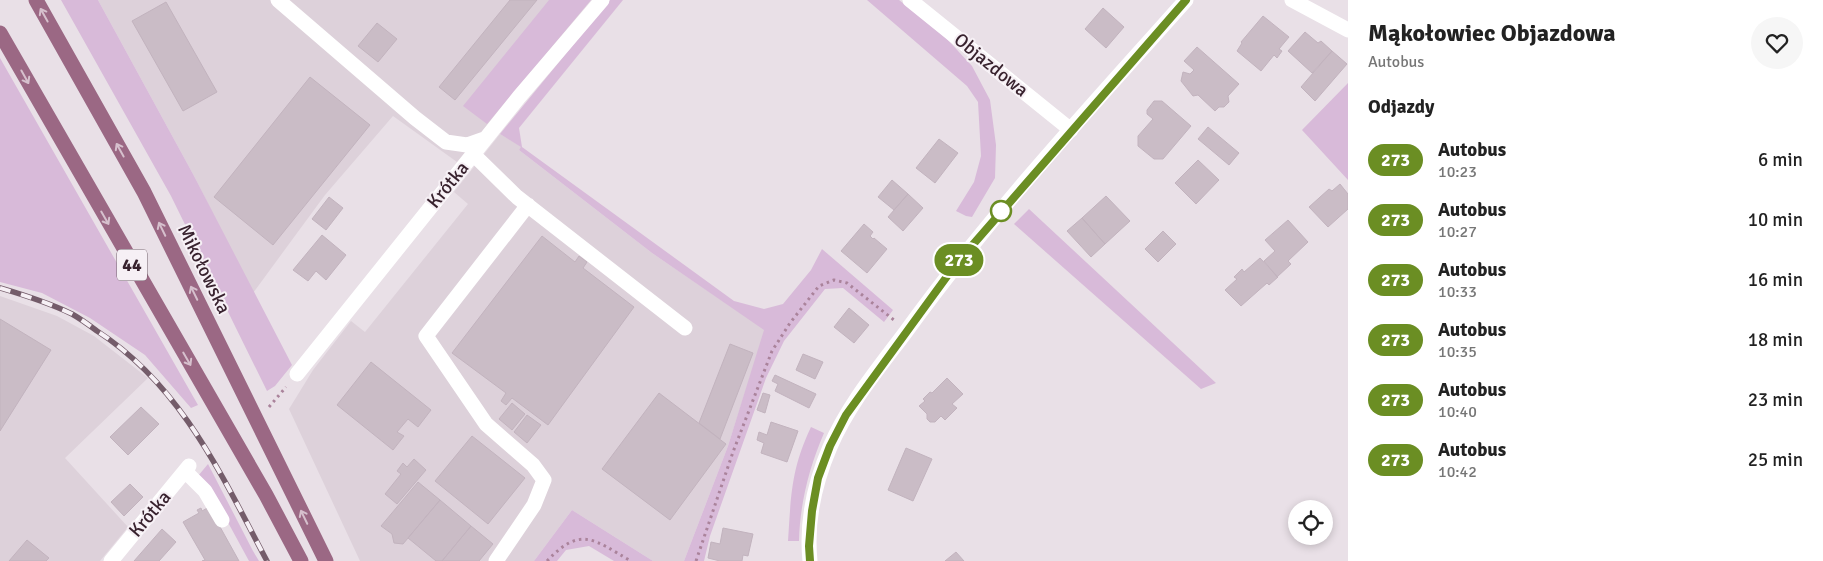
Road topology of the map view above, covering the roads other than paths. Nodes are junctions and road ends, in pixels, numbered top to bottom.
1 (36, 0) edge
2 (278, 0) edge
3 (602, 0) edge
4 (910, 0) edge
5 (1186, 0) edge
6 (1292, 0) edge
7 (1348, 30) edge
8 (0, 33) edge
9 (1071, 130) junction
10 (485, 139) junction
11 (473, 154) junction
12 (528, 205) junction
13 (685, 328) dead end
14 (297, 374) road end
15 (222, 520) dead end
16 (111, 561) edge
17 (301, 561) edge
18 (326, 561) edge
19 (496, 561) edge
20 (810, 561) edge

18 -> 1 main road, Mikołowska / 44
2 - 10 street
3 - 10 street, Krótka
4 - 9 street, Objazdowa
5 - 9 street
6 - 7 street
8 -> 17 main road, 44
9 - 20 street
10 - 11 street, Krótka
11 - 12 street
11 - 14 street, Krótka
12 - 13 street
12 - 19 street
15 - 16 street, Krótka

